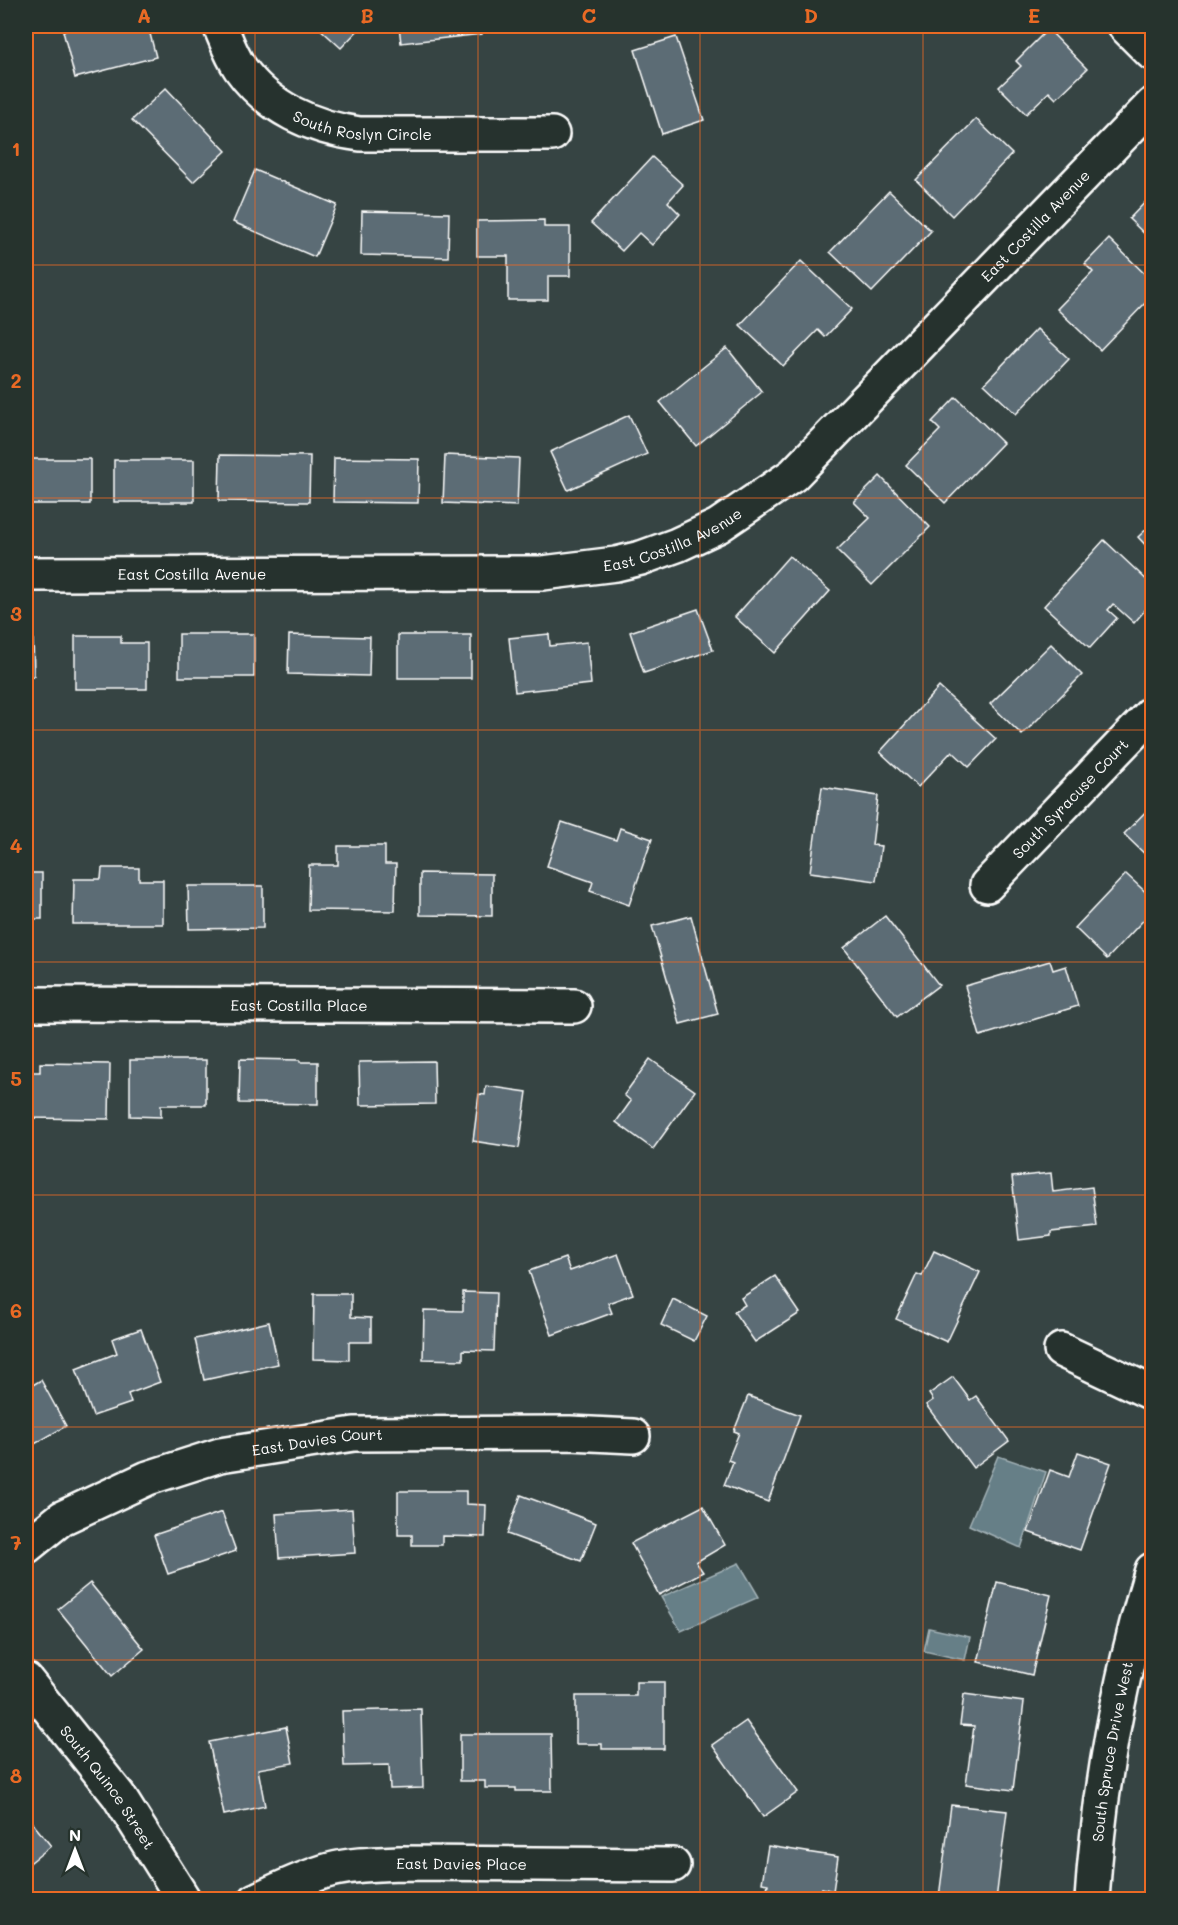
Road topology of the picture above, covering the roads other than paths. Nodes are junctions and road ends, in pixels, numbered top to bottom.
1 (220, 26) edge
2 (1125, 26) edge
3 (1152, 53) edge
4 (1152, 105) edge
5 (552, 134) dead end
6 (26, 574) edge
7 (1152, 713) edge
8 (987, 885) dead end
9 (26, 1004) edge
10 (574, 1006) dead end
11 (1060, 1350) dead end
12 (1152, 1393) edge
13 (633, 1436) dead end
14 (26, 1547) edge
15 (1152, 1570) edge
16 (26, 1680) edge
17 (36, 1714) edge
18 (673, 1865) dead end
19 (184, 1899) edge
20 (256, 1899) edge
21 (1092, 1899) edge

1 - 5 street, South Roslyn Circle
2 - 3 street
4 - 6 street, East Costilla Avenue
7 - 8 street, South Syracuse Court
9 - 10 street, East Costilla Place
11 - 12 street
13 - 14 street, East Davies Court
15 - 21 street, South Spruce Drive West
16 - 17 street, South Quince Street
17 - 19 street, South Quince Street
18 - 20 street, East Davies Place

